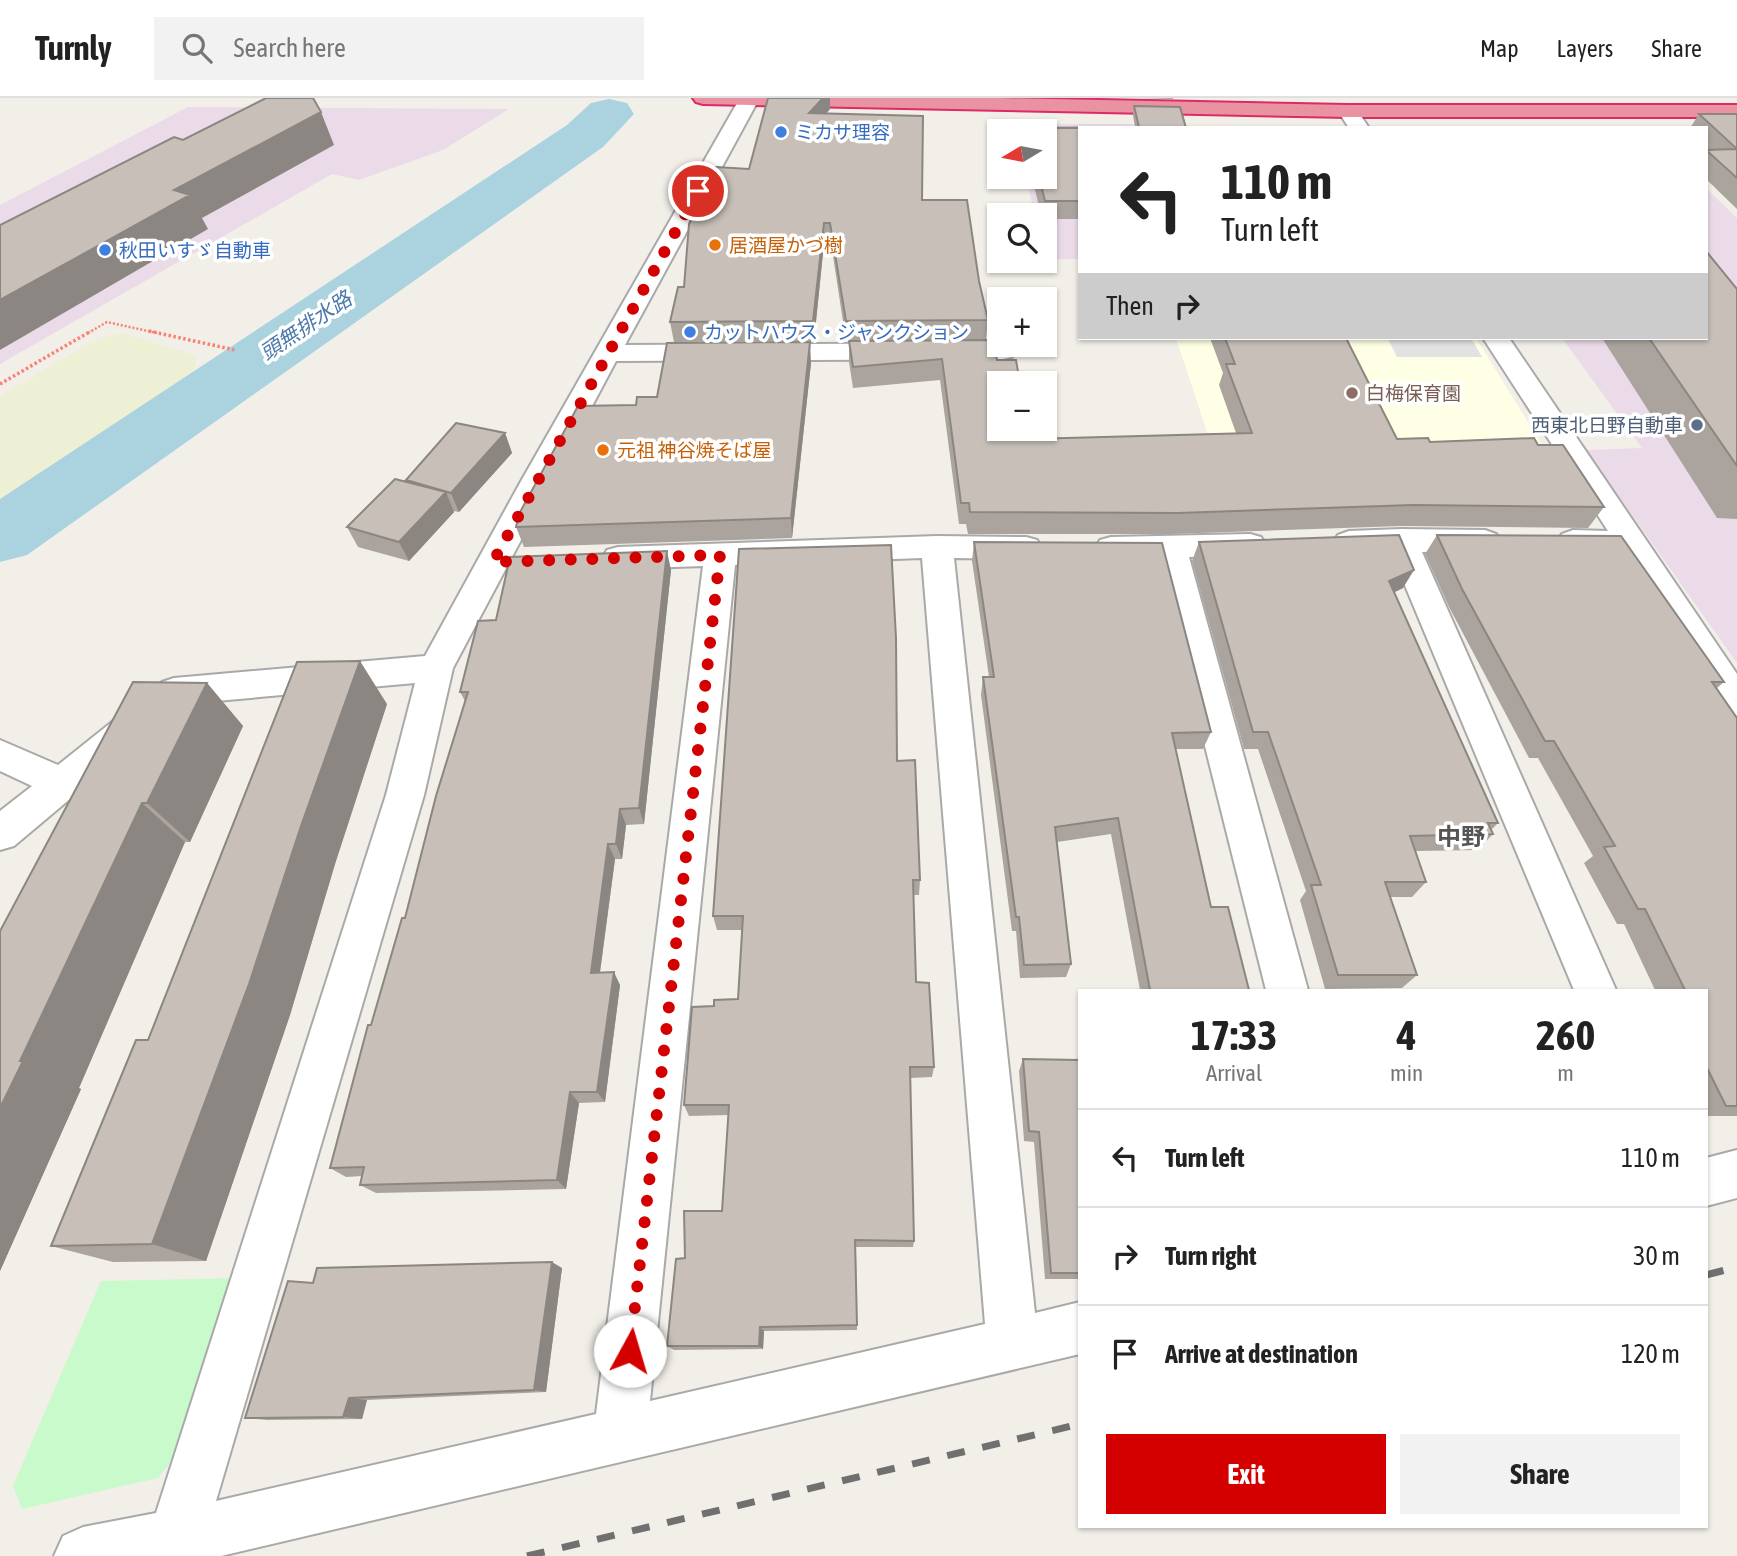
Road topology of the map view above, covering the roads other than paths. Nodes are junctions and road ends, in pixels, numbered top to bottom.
1 (703, 98) edge
2 (749, 99) edge
3 (1737, 111) edge
4 (1353, 120) edge
5 (1497, 340) edge
6 (987, 351) edge
7 (608, 352) junction
8 (1401, 540) junction
9 (1509, 541) edge
10 (1549, 541) edge
11 (1630, 542) junction
12 (1320, 543) edge
13 (1279, 544) edge
14 (937, 547) junction
15 (1171, 548) junction
16 (720, 555) junction
17 (587, 559) edge
18 (436, 668) junction
19 (1737, 702) edge
20 (0, 755) edge
21 (62, 783) junction
22 (0, 834) edge
23 (1287, 989) edge
24 (1595, 989) edge
25 (1737, 1174) edge
26 (1708, 1181) edge
27 (1078, 1328) edge
28 (1012, 1343) junction
29 (620, 1434) junction
30 (177, 1538) junction
31 (83, 1556) edge

1 - 2 highway
2 - 4 highway
2 - 7 street
3 - 4 highway
5 - 11 street
6 - 7 street
7 - 18 street
8 - 9 street
8 - 12 street
8 - 24 street
10 - 11 street
11 - 19 street
13 - 15 street
14 - 15 street
14 - 16 street
14 - 28 street
15 - 23 street
16 - 17 street
16 - 29 street
18 - 21 street
18 - 30 street
20 - 21 street
21 - 22 street
25 - 26 street
27 - 28 street
28 - 29 street
29 - 30 street
30 - 31 street

